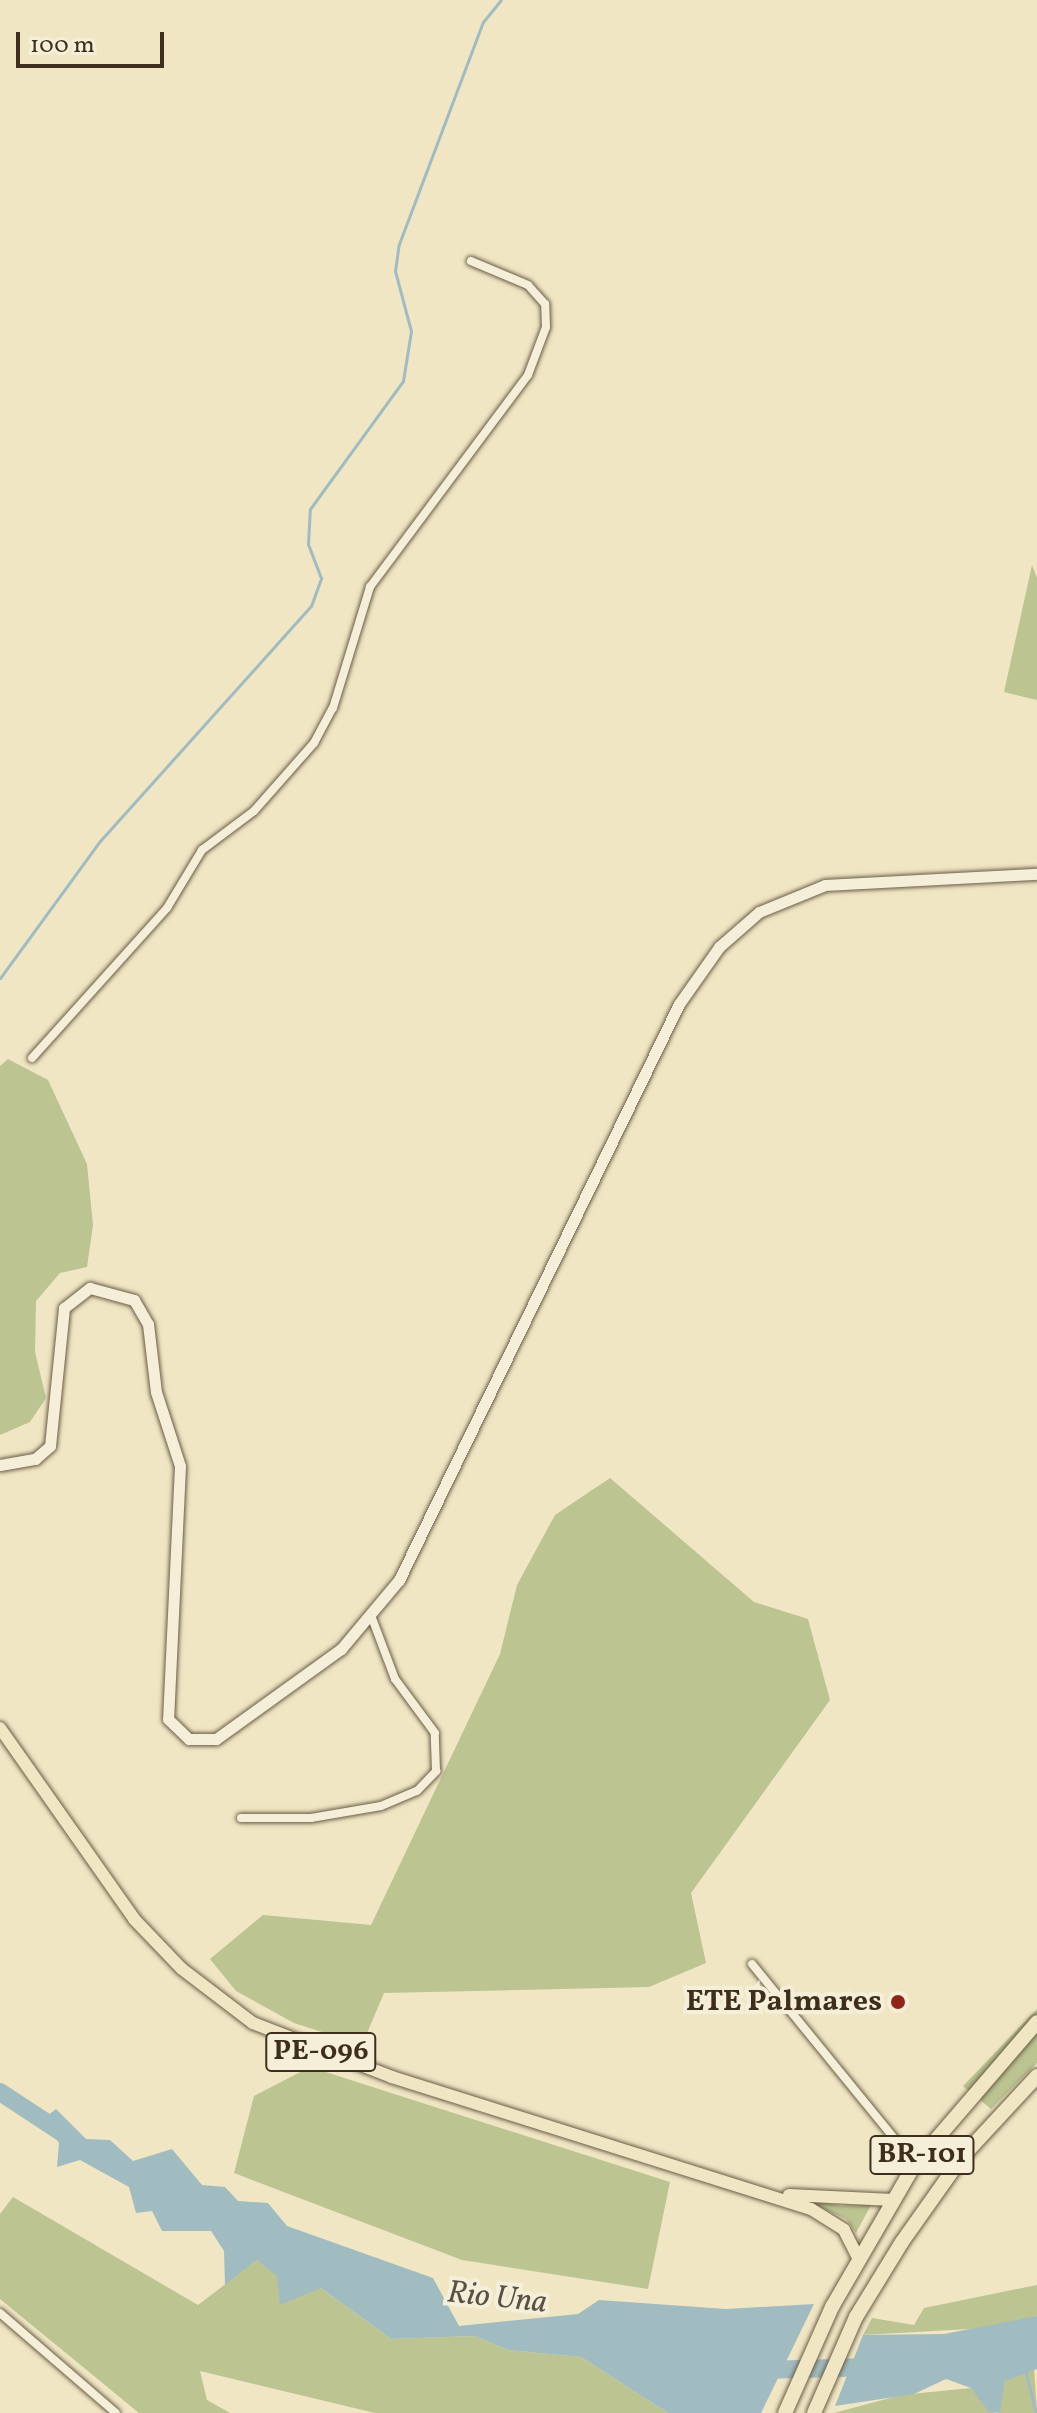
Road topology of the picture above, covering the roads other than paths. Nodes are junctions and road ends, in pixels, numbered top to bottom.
1 (471, 261) dead end
2 (1037, 874) edge
3 (32, 1058) dead end
4 (0, 1465) edge
5 (372, 1618) junction
6 (0, 1728) edge
7 (241, 1818) dead end
8 (752, 1964) dead end
9 (1037, 2022) edge
10 (1037, 2076) edge
11 (915, 2164) junction
12 (765, 2191) junction
13 (893, 2200) junction
14 (859, 2260) junction
15 (0, 2313) edge
16 (104, 2410) edge
17 (116, 2413) edge
18 (785, 2413) edge
19 (814, 2413) edge

1 - 3 street
2 - 5 street
4 - 5 street
5 - 7 street
6 - 12 main road, PE-096
8 - 11 street
9 - 11 highway, BR-101
10 - 19 highway, BR-101
11 - 13 highway, BR-101
12 - 13 main road, PE-096
12 - 14 main road, PE-096
13 - 14 highway, BR-101
14 - 18 highway, BR-101
15 - 16 street
16 - 17 street

